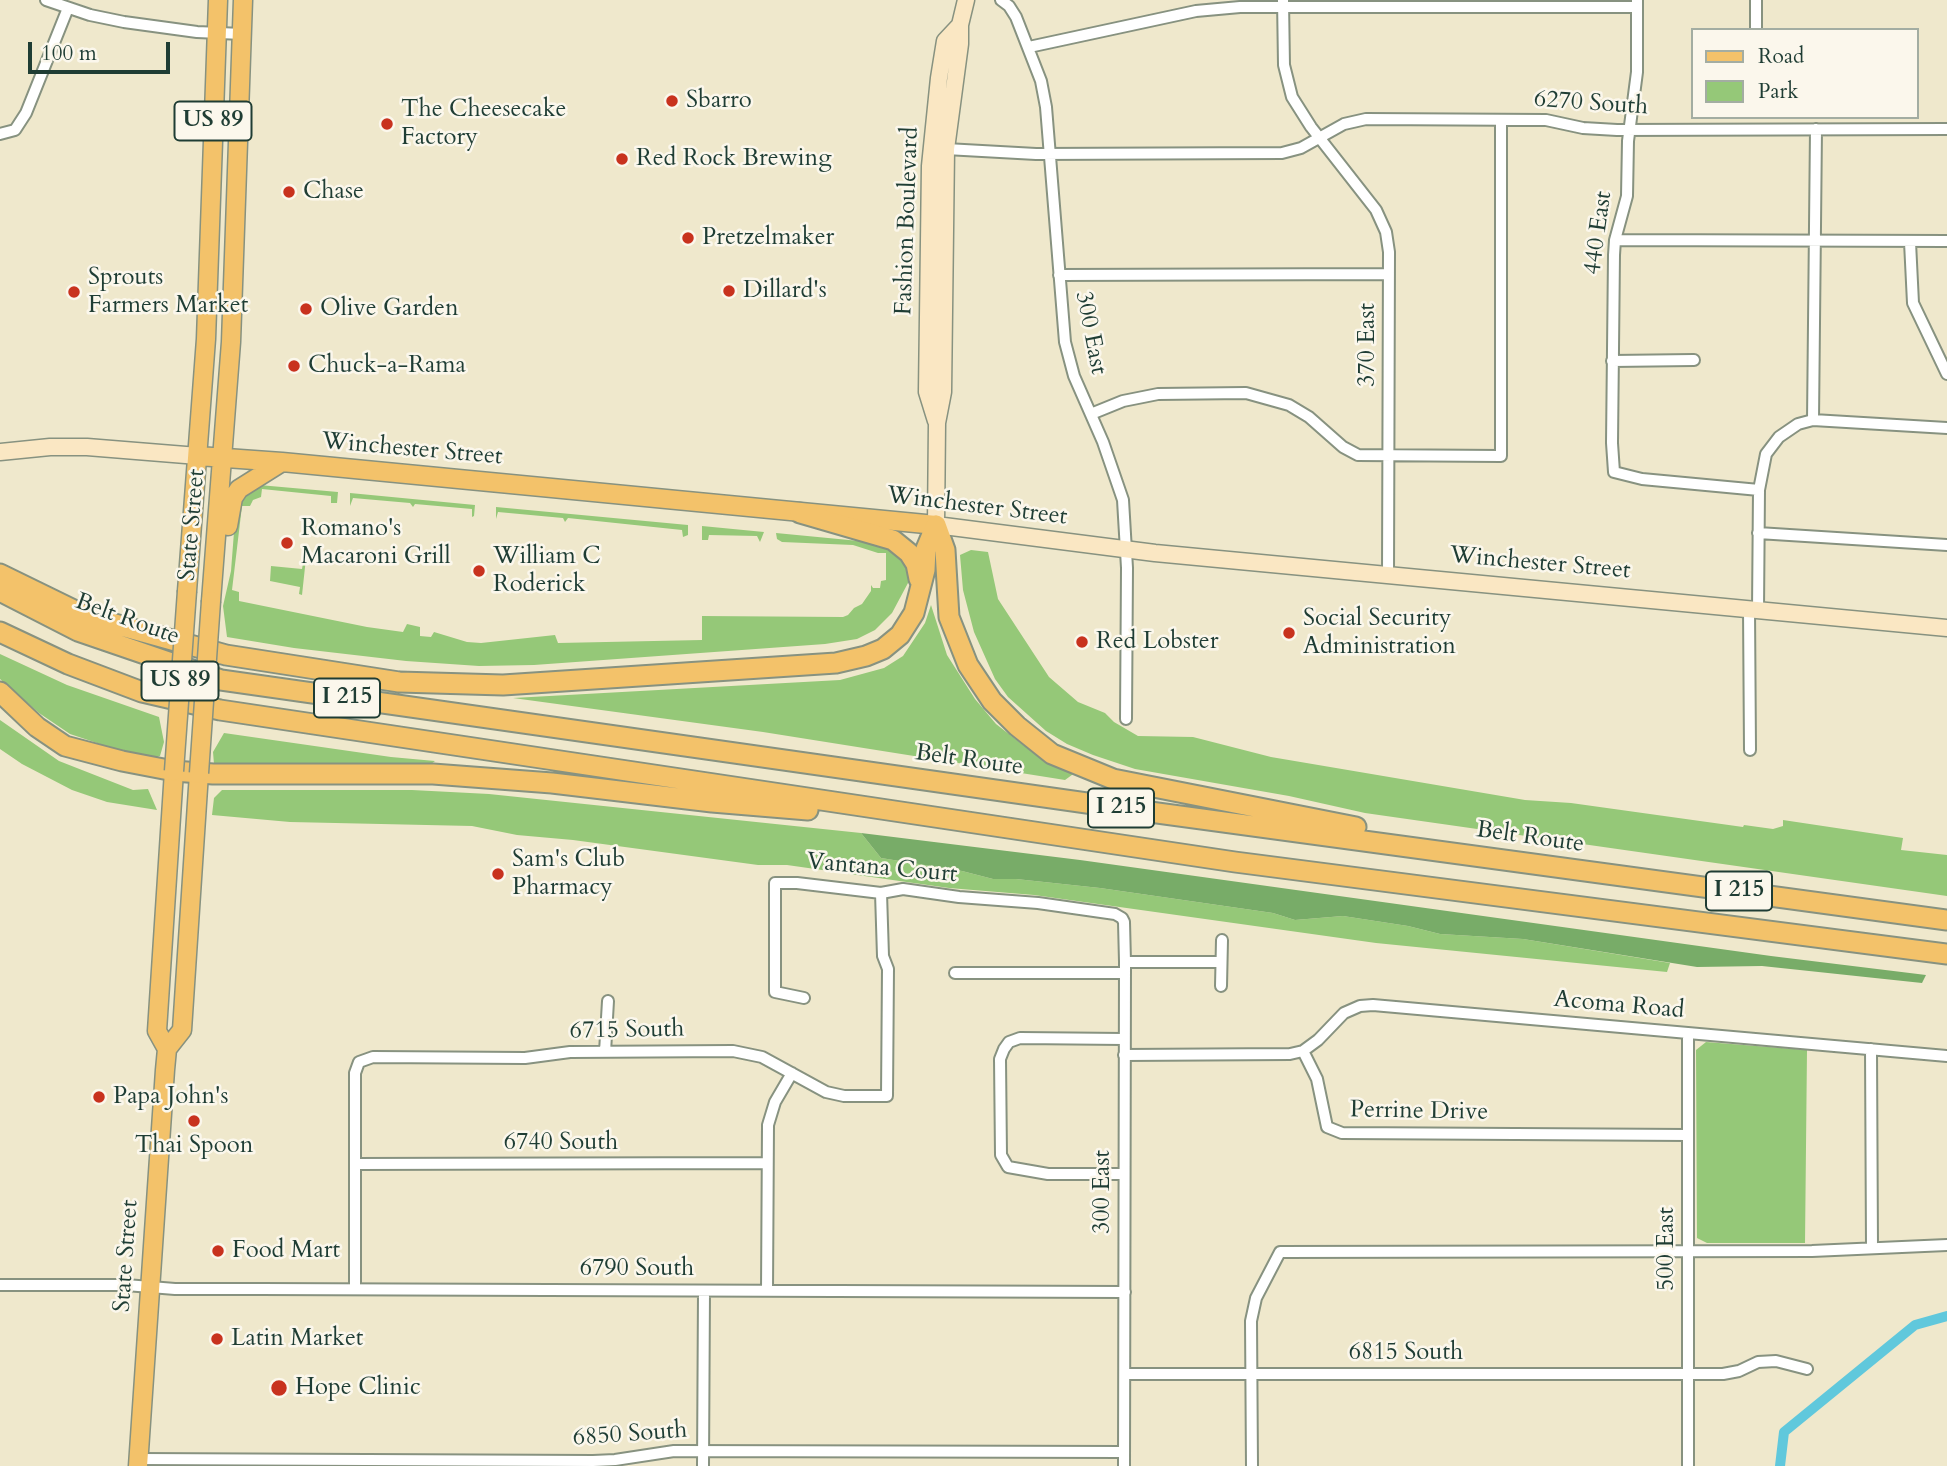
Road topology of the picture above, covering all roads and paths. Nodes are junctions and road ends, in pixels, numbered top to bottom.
1 (46, 0) edge
2 (218, 0) edge
3 (243, 0) edge
4 (965, 0) edge
5 (1001, 0) edge
6 (1756, 0) edge
7 (1637, 3) edge
8 (1283, 4) edge
9 (68, 8) junction
10 (960, 25) junction
11 (1756, 28) edge
12 (217, 33) junction
13 (242, 34) junction
14 (1028, 47) junction
15 (1501, 120) junction
16 (1757, 123) edge
17 (1816, 129) junction
18 (1947, 129) edge
19 (1629, 130) junction
20 (0, 134) edge
21 (1320, 138) junction
22 (946, 149) junction
23 (1049, 154) junction
24 (1615, 240) junction
25 (1815, 242) junction
26 (1910, 242) junction
27 (1947, 242) edge
28 (1389, 274) junction
29 (1059, 275) junction
30 (1694, 360) dead end
31 (1612, 361) junction
32 (1947, 374) edge
33 (1091, 414) junction
34 (1814, 420) junction
35 (937, 423) junction
36 (1947, 428) edge
37 (0, 452) edge
38 (198, 456) junction
39 (1389, 456) junction
40 (223, 458) junction
41 (282, 463) junction
42 (1759, 490) junction
43 (800, 513) junction
44 (936, 525) junction
45 (1758, 533) junction
46 (1947, 545) edge
47 (1126, 550) junction
48 (0, 574) edge
49 (1388, 574) junction
50 (0, 591) edge
51 (920, 591) junction
52 (211, 601) junction
53 (1754, 609) junction
54 (1947, 628) edge
55 (0, 632) edge
56 (0, 692) edge
57 (1126, 719) dead end
58 (1750, 750) dead end
59 (174, 771) junction
60 (200, 773) junction
61 (976, 824) junction
62 (1532, 862) junction
63 (881, 893) junction
64 (1122, 918) joint
65 (1947, 920) edge
66 (1222, 940) dead end
67 (1947, 954) edge
68 (1222, 962) junction
69 (1125, 967) junction
70 (955, 973) dead end
71 (1221, 986) dead end
72 (804, 998) dead end
73 (608, 1001) dead end
74 (1688, 1033) junction
75 (1124, 1039) junction
76 (167, 1049) junction
77 (1871, 1049) junction
78 (1303, 1051) junction
79 (605, 1052) junction
80 (1124, 1055) junction
81 (1947, 1056) edge
82 (792, 1073) junction
83 (1688, 1135) junction
84 (767, 1163) junction
85 (355, 1164) junction
86 (1123, 1174) junction
87 (1947, 1245) edge
88 (1872, 1248) junction
89 (1688, 1251) junction
90 (0, 1285) edge
91 (150, 1287) junction
92 (355, 1289) junction
93 (704, 1291) junction
94 (767, 1291) junction
95 (1125, 1293) junction
96 (1807, 1369) dead end
97 (1125, 1374) junction
98 (1252, 1374) junction
99 (1688, 1374) junction
100 (703, 1451) junction
101 (1124, 1452) junction
102 (138, 1462) edge
103 (341, 1463) edge
104 (703, 1466) edge
105 (1124, 1466) edge
106 (1252, 1466) edge
107 (1688, 1466) edge

1 - 9 street
2 - 12 main road, State Street / US 89
3 - 13 main road, State Street / US 89
4 - 10 main road, Fashion Boulevard
5 - 14 street, 300 East
6 - 11 street
7 - 8 street
7 - 19 street, 440 East
8 - 14 street
8 - 21 street, 370 East
9 - 12 street
9 - 20 street
10 - 22 main road, Fashion Boulevard
10 - 35 main road, Fashion Boulevard
12 - 13 street
12 - 38 main road, State Street / US 89
13 - 40 main road, State Street / US 89
14 - 23 street, 300 East
15 - 19 street, 6270 South
15 - 21 street, 6270 South
15 - 39 street
16 - 17 street, 6270 South
16 - 19 street, 6270 South
17 - 18 street, 6270 South
17 - 25 street
19 - 24 street, 440 East
21 - 23 street, 6270 South
21 - 28 street, 370 East
22 - 23 street, 6270 South
22 - 35 main road, Fashion Boulevard
23 - 29 street, 300 East
24 - 25 street
24 - 31 street, 440 East
25 - 26 street
25 - 34 street
26 - 27 street
26 - 32 street
28 - 29 street
28 - 39 street, 370 East
29 - 33 street, 300 East
30 - 31 street
31 - 42 street, 440 East
33 - 39 street
33 - 47 street, 300 East
34 - 36 street
34 - 42 street
35 - 44 main road, Fashion Boulevard
37 - 38 main road, Winchester Street
38 - 40 main road, Winchester Street
38 - 59 main road, State Street / US 89, bridge
39 - 49 street, 370 East
40 - 41 main road, Winchester Street
40 - 52 main road, State Street / US 89
41 - 43 main road, Winchester Street
41 - 52 main road
42 - 45 street
43 - 44 main road, Winchester Street
43 - 51 highway
44 - 47 main road, Winchester Street
44 - 51 highway
44 - 62 highway
45 - 46 street
45 - 53 street
47 - 49 main road, Winchester Street
47 - 57 street, 300 East
48 - 51 highway
49 - 53 main road, Winchester Street
50 - 62 highway, Belt Route / I 215
52 - 60 main road, State Street / US 89, bridge
53 - 54 main road, Winchester Street
53 - 58 street
55 - 61 highway, I 215
56 - 59 highway
59 - 60 highway
59 - 76 main road, State Street / US 89
60 - 61 highway
60 - 76 main road, State Street / US 89
61 - 67 highway, I 215
62 - 65 highway, Belt Route / I 215
63 - 64 street, Vantana Court
63 - 72 street, Vantana Court
63 - 82 street, 6715 South
64 - 69 street, 300 East
66 - 68 street
68 - 69 street
68 - 71 street
69 - 70 street
69 - 75 street, 300 East
73 - 79 street
74 - 77 street, Acoma Road
74 - 78 street, Acoma Road
74 - 83 street, 500 East
75 - 80 street, 300 East
75 - 86 street
76 - 91 main road, State Street / US 89
77 - 81 street, Acoma Road
77 - 88 street
78 - 80 street
78 - 83 street, Perrine Drive
79 - 82 street, 6715 South
79 - 85 street, 6715 South
80 - 86 street, 300 East
82 - 84 street
83 - 89 street, 500 East
84 - 85 street, 6740 South
84 - 94 street
85 - 92 street
86 - 95 street, 300 East
87 - 88 street
88 - 89 street
89 - 98 street
89 - 99 street, 500 East
90 - 91 street, 6790 South
91 - 92 street, 6790 South
91 - 102 main road, State Street / US 89
92 - 93 street, 6790 South
93 - 94 street, 6790 South
93 - 100 street
94 - 95 street, 6790 South
95 - 97 street, 300 East
96 - 99 street, 6815 South
97 - 98 street, 6815 South
97 - 101 street, 300 East
98 - 99 street, 6815 South
98 - 106 street
99 - 107 street, 500 East
100 - 101 street, 6850 South
100 - 103 street, 6850 South
100 - 104 street
101 - 105 street, 300 East
102 - 103 street, 6850 South

